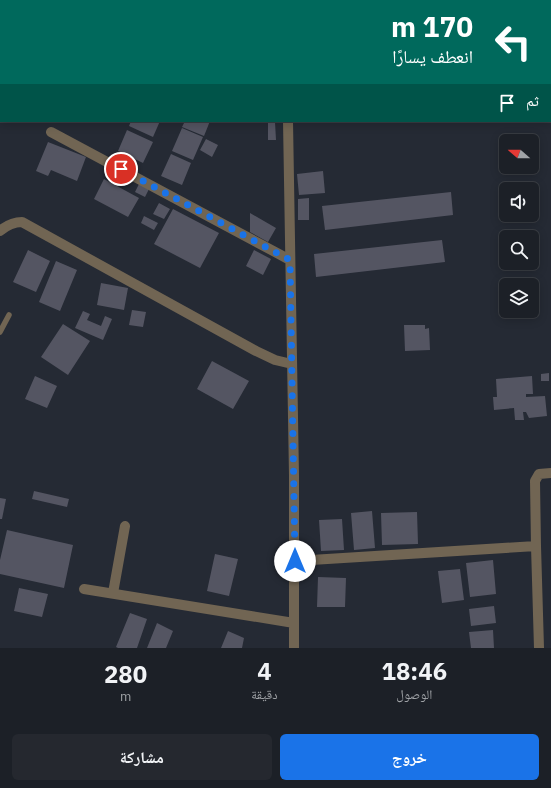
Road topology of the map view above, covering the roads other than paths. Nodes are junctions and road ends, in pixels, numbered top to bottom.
1 (288, 122) edge
2 (51, 132) dead end
3 (0, 231) edge
4 (290, 260) junction
5 (9, 315) dead end
6 (0, 332) edge
7 (292, 364) junction
8 (551, 473) edge
9 (125, 526) dead end
10 (536, 546) junction
11 (295, 561) junction
12 (84, 588) dead end
13 (113, 593) junction
14 (294, 623) junction
15 (294, 648) edge
16 (539, 648) edge

1 - 4 street
2 - 4 street
3 - 7 street
4 - 7 street
5 - 6 lane
7 - 11 street
8 - 10 street
9 - 13 street
10 - 11 street
10 - 16 street
11 - 14 street
12 - 13 street
13 - 14 street
14 - 15 street

